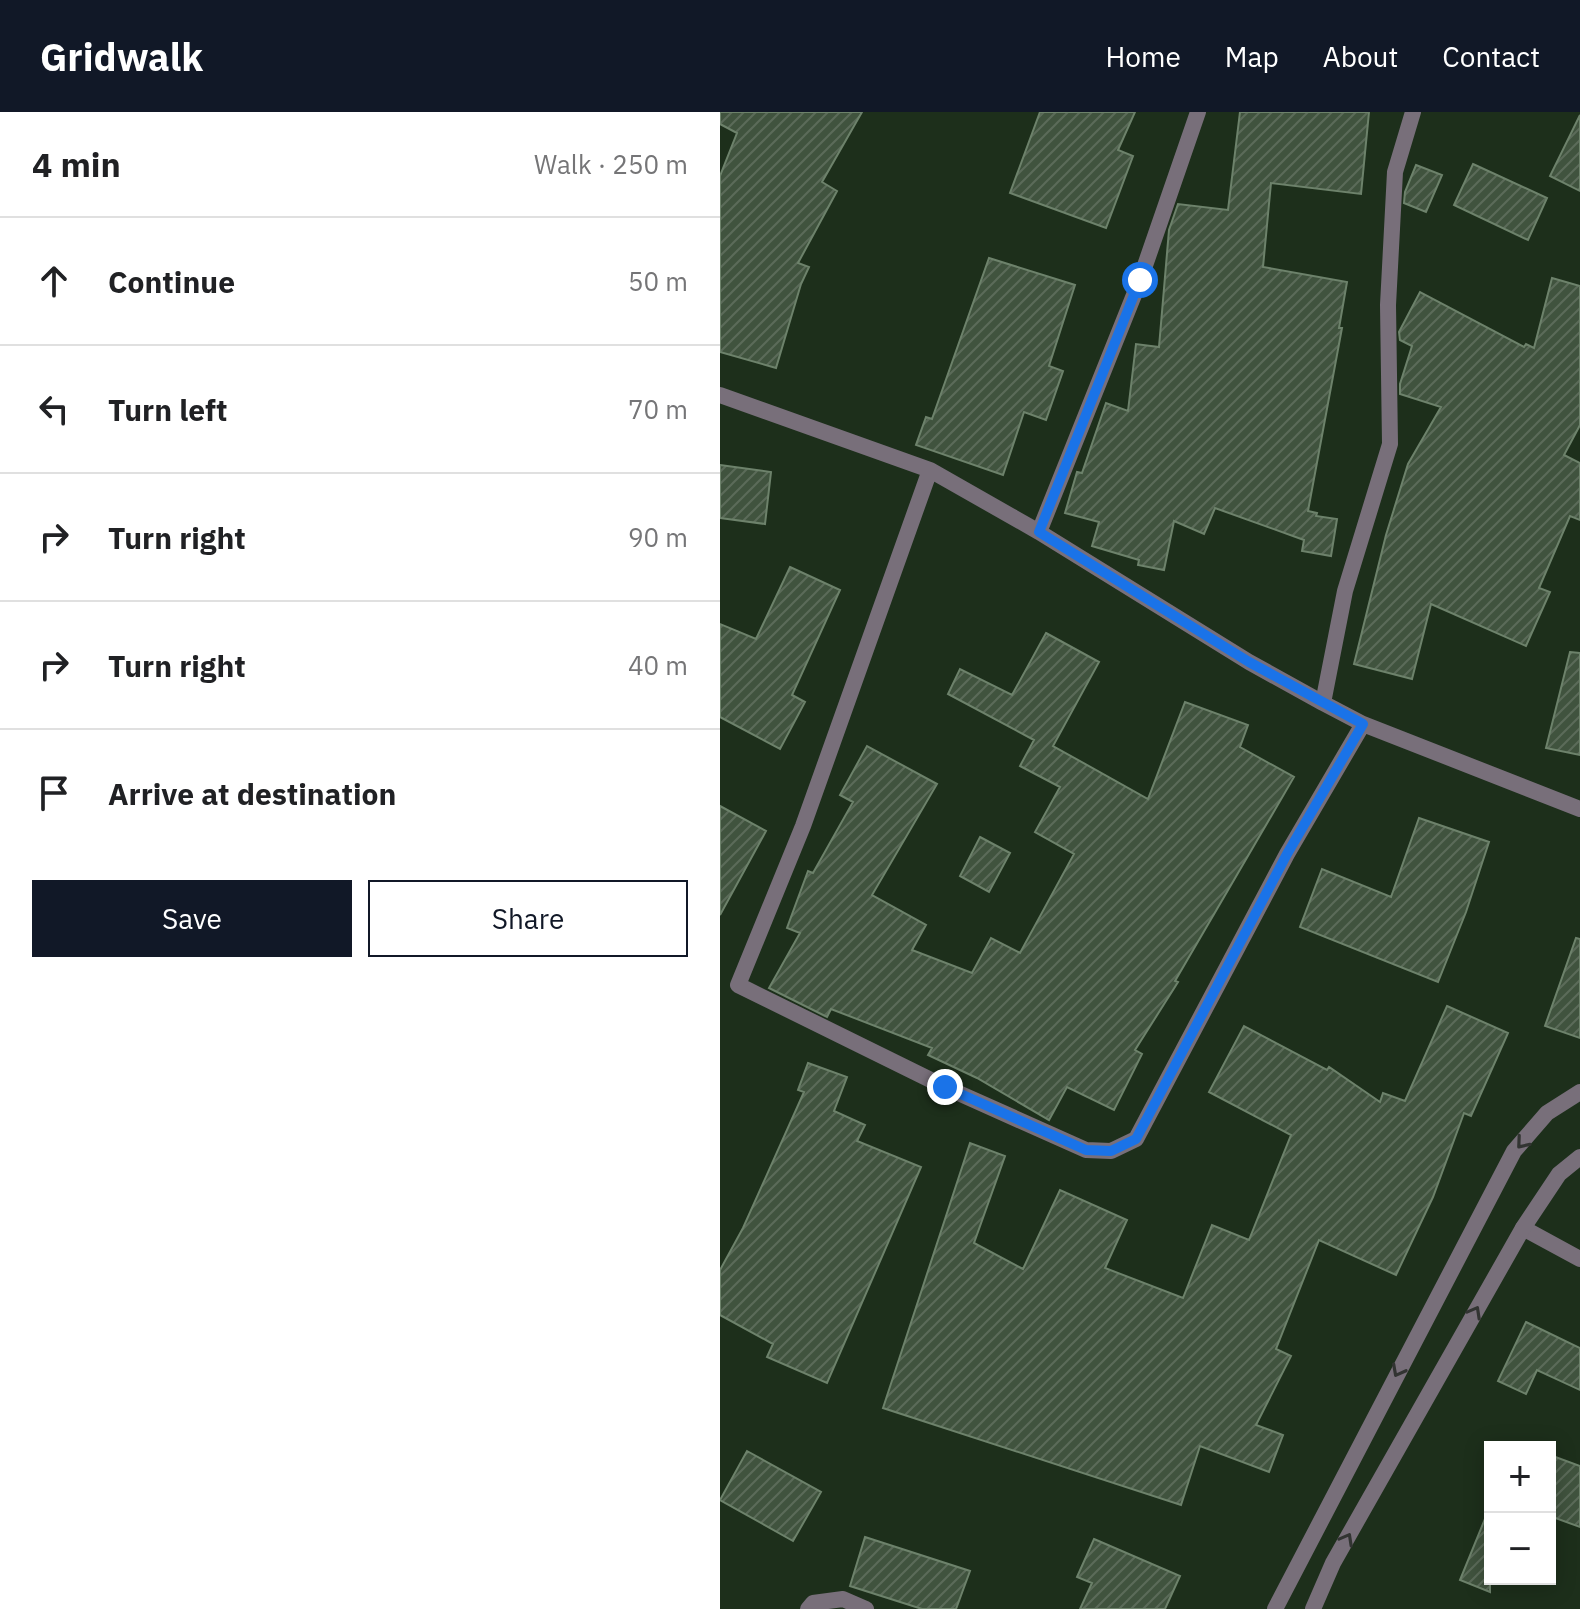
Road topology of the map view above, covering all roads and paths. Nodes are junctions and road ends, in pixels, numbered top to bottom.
1 (1198, 112) edge
2 (1413, 112) edge
3 (720, 395) edge
4 (930, 470) junction
5 (1039, 532) junction
6 (1323, 703) junction
7 (1363, 724) junction
8 (1580, 809) edge
9 (1580, 1092) edge
10 (1580, 1157) edge
11 (1523, 1228) junction
12 (1580, 1259) edge
13 (808, 1609) edge
14 (866, 1609) edge
15 (1275, 1609) edge
16 (1313, 1609) edge

1 - 5 street
2 - 6 street
3 - 4 street
4 - 5 street
4 - 7 street
5 - 6 street
6 - 7 street
7 - 8 street
9 -> 15 street
10 - 11 street
11 - 12 street
16 -> 11 street
13 - 14 street

